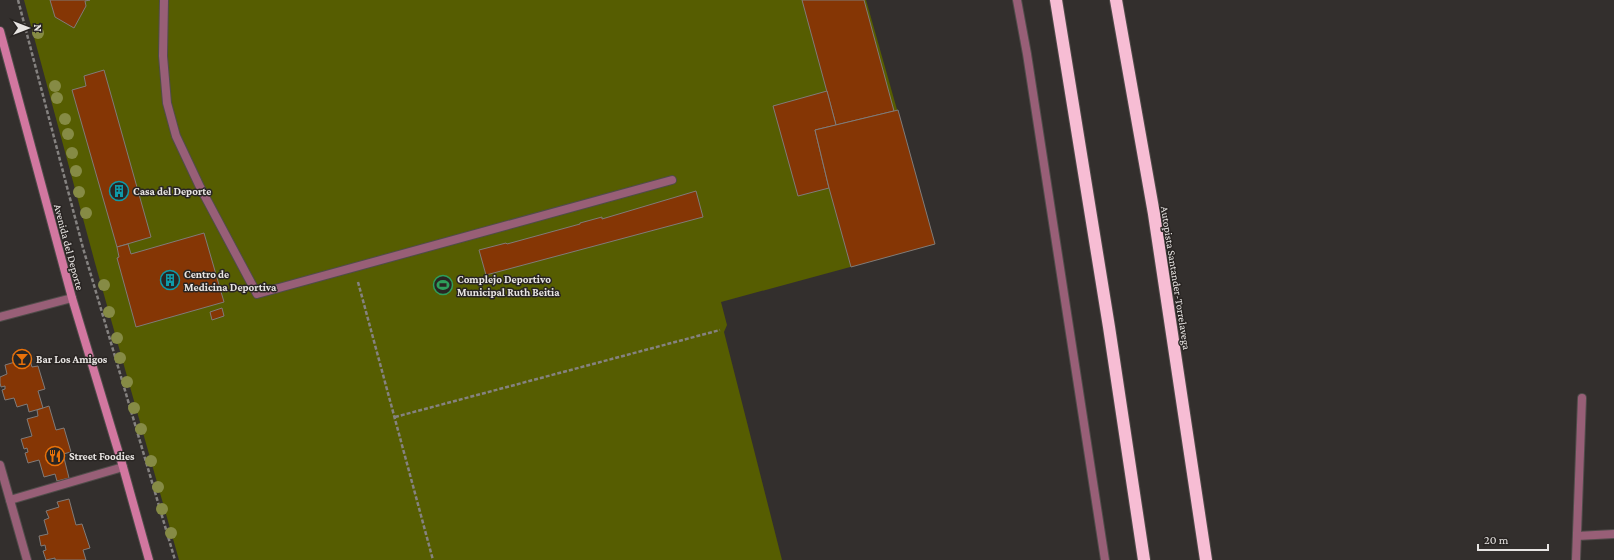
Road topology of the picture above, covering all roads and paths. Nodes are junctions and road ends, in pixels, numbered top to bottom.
1 (18, 0) edge
2 (164, 0) edge
3 (1017, 0) edge
4 (1056, 0) edge
5 (1116, 0) edge
6 (0, 31) edge
7 (672, 180) dead end
8 (354, 268) junction
9 (72, 298) junction
10 (0, 317) edge
11 (720, 330) dead end
12 (1582, 398) dead end
13 (395, 417) junction
14 (0, 465) edge
15 (123, 467) junction
16 (10, 500) junction
17 (1614, 534) edge
18 (1577, 536) junction
19 (27, 560) edge
20 (149, 560) edge
21 (175, 560) edge
22 (433, 560) edge
23 (1105, 560) edge
24 (1144, 560) edge
25 (1206, 560) edge
26 (1576, 560) edge

1 - 21 path
2 - 8 street
3 - 23 street
4 - 24 highway
5 - 25 highway, Autopista Santander-Torrelavega
6 - 9 main road, Avenida del Deporte
7 - 8 street
8 - 13 path
9 - 10 street
9 - 15 main road, Avenida del Deporte
11 - 13 path
12 - 18 street
13 - 22 path
14 - 16 street
15 - 16 street
15 - 20 main road, Avenida del Deporte
16 - 19 street
17 - 18 street
18 - 26 street

